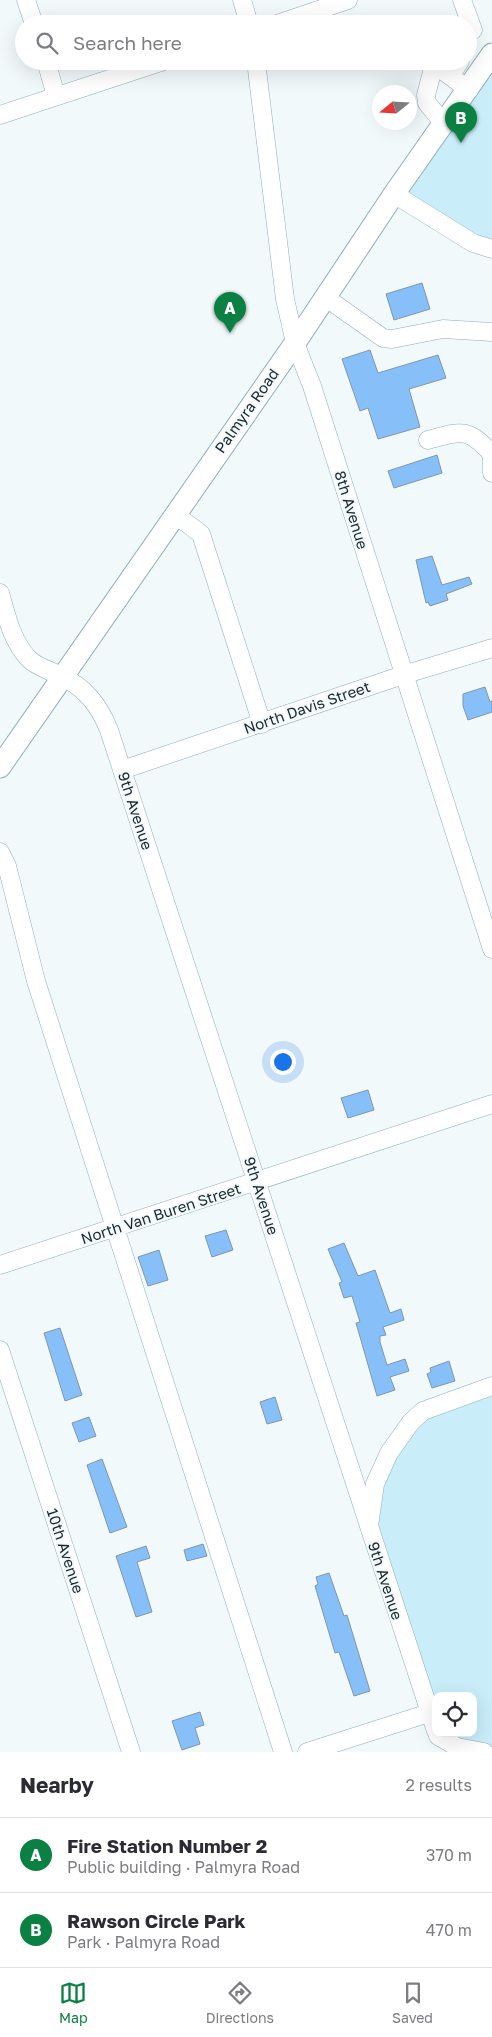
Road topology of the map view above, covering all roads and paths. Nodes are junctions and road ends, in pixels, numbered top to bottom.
1 (26, 0) edge
2 (242, 0) edge
3 (348, 0) edge
4 (462, 0) edge
5 (31, 15) edge
6 (246, 15) edge
7 (304, 15) edge
8 (466, 15) edge
9 (492, 54) edge
10 (49, 70) edge
11 (136, 70) edge
12 (257, 70) edge
13 (432, 70) edge
14 (443, 70) edge
15 (454, 70) edge
16 (450, 76) junction
17 (468, 90) junction
18 (56, 96) junction
19 (0, 115) edge
20 (444, 124) junction
21 (394, 194) junction
22 (492, 249) edge
23 (325, 297) junction
24 (492, 332) edge
25 (295, 343) junction
26 (428, 440) dead end
27 (492, 454) edge
28 (492, 458) edge
29 (492, 473) edge
30 (176, 515) junction
31 (0, 593) edge
32 (492, 648) edge
33 (403, 675) junction
34 (62, 676) junction
35 (262, 724) junction
36 (0, 767) edge
37 (122, 770) junction
38 (0, 852) edge
39 (492, 949) edge
40 (492, 1104) edge
41 (257, 1182) junction
42 (114, 1228) junction
43 (0, 1265) edge
44 (0, 1350) edge
45 (492, 1386) edge
46 (368, 1529) junction
47 (429, 1713) junction
48 (438, 1738) edge
49 (131, 1752) edge
50 (283, 1752) edge
51 (307, 1752) edge
52 (484, 1752) edge

1 - 5 street
2 - 6 street
3 - 7 street
4 - 8 street
9 - 17 main road, Palmyra Road
10 - 18 street
11 - 18 street
12 - 25 street, 8th Avenue
13 - 20 street
14 - 16 street
15 - 16 street
16 - 17 street
17 - 20 main road, Palmyra Road
18 - 19 street
20 - 21 main road, Palmyra Road
21 - 22 street
21 - 23 main road, Palmyra Road
23 - 24 street
23 - 25 main road, Palmyra Road
25 - 30 main road, Palmyra Road
25 - 33 street, 8th Avenue
26 - 27 street
28 - 29 street
30 - 34 main road, Palmyra Road
30 - 35 street
31 - 34 street
32 - 33 street, North Davis Street
33 - 35 street, North Davis Street
33 - 39 street, 8th Avenue
34 - 36 main road, Palmyra Road
34 - 37 street, 9th Avenue
35 - 37 street, North Davis Street
37 - 41 street, 9th Avenue
38 - 42 street
40 - 41 street, North Van Buren Street
41 - 42 street, North Van Buren Street
41 - 46 street, 9th Avenue
42 - 43 street, North Van Buren Street
42 - 50 street
44 - 49 street, 10th Avenue
45 - 46 street
46 - 47 street, 9th Avenue
47 - 48 street, 9th Avenue
47 - 51 street
48 - 52 street

